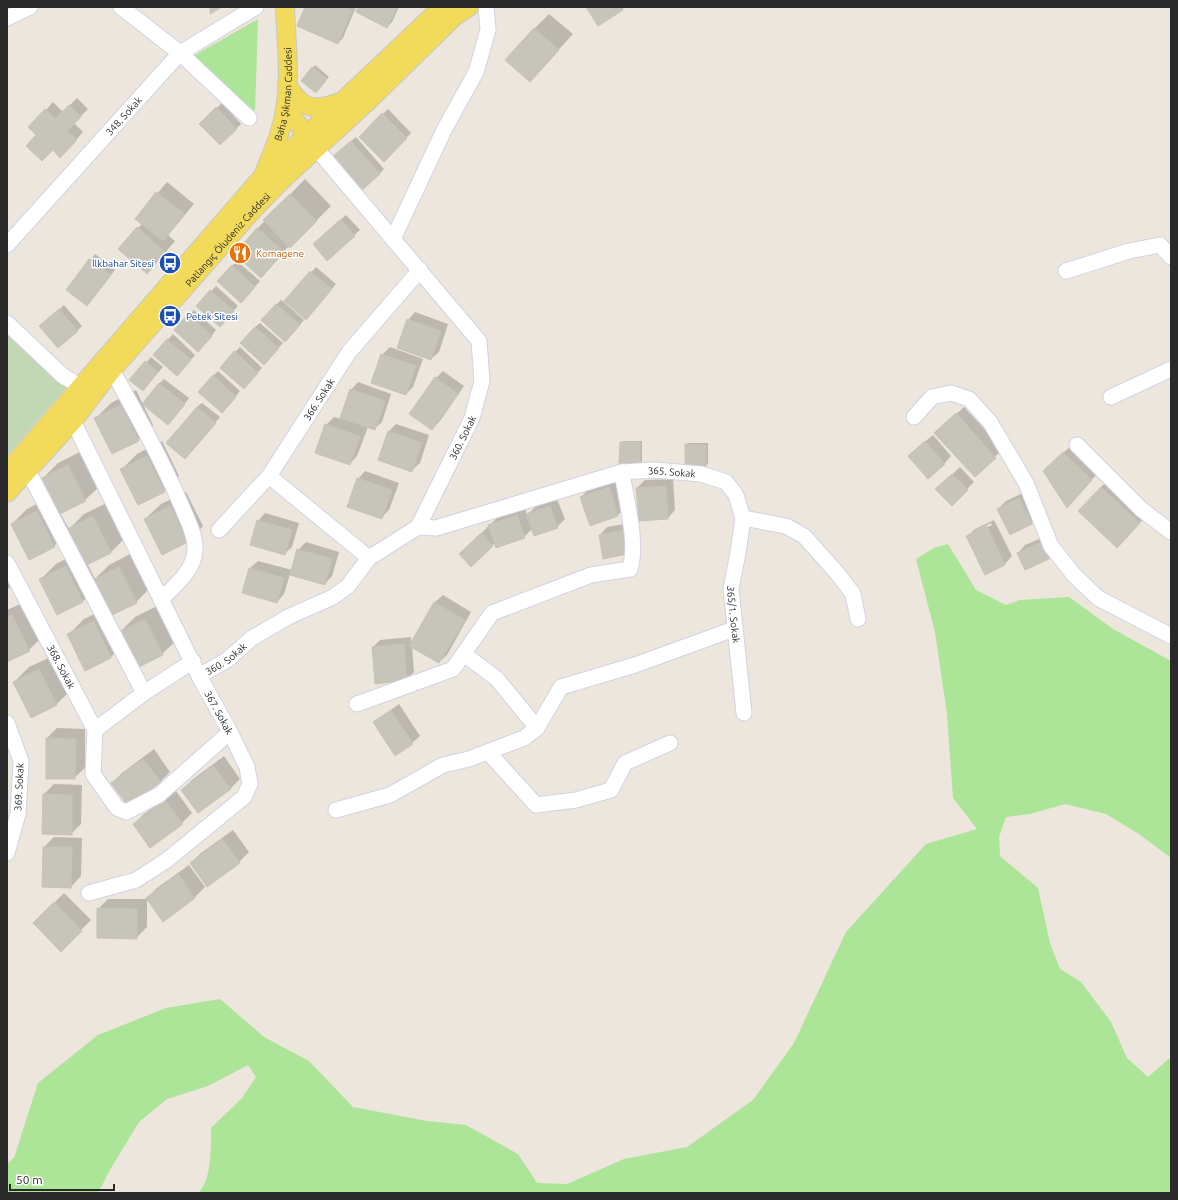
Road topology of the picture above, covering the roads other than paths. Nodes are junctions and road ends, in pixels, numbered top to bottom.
1 (30, 7) edge
2 (121, 7) edge
3 (256, 7) edge
4 (285, 7) edge
5 (469, 7) edge
6 (486, 7) edge
7 (438, 8) edge
8 (7, 18) edge
9 (180, 53) junction
10 (287, 84) junction
11 (345, 100) junction
12 (286, 108) junction
13 (249, 118) dead end
14 (311, 143) junction
15 (262, 178) junction
16 (393, 238) junction
17 (7, 245) edge
18 (1171, 257) edge
19 (420, 270) junction
20 (1066, 271) dead end
21 (7, 323) edge
22 (1171, 369) edge
23 (112, 370) junction
24 (80, 386) junction
25 (1111, 397) dead end
26 (914, 417) dead end
27 (73, 421) junction
28 (1077, 445) dead end
29 (7, 471) edge
30 (28, 471) junction
31 (622, 472) junction
32 (269, 476) junction
33 (7, 493) edge
34 (743, 518) junction
35 (418, 528) junction
36 (219, 530) dead end
37 (1171, 532) edge
38 (369, 558) junction
39 (7, 563) edge
40 (161, 599) junction
41 (858, 619) dead end
42 (734, 629) junction
43 (1171, 636) edge
44 (464, 654) junction
45 (193, 661) junction
46 (199, 676) junction
47 (144, 692) junction
48 (357, 704) dead end
49 (744, 712) dead end
50 (7, 722) edge
51 (536, 728) junction
52 (95, 730) junction
53 (230, 732) junction
54 (670, 743) dead end
55 (488, 752) junction
56 (336, 810) dead end
57 (7, 853) edge
58 (89, 893) dead end

1 - 8 street
2 - 9 street
3 - 9 street, 348. Sokak
4 - 10 main road, Baha Şıkman Caddesi
5 - 14 main road, Patlangıç Öludeniz Caddesi
6 - 16 street
7 - 11 main road, Patlangıç Öludeniz Caddesi
9 - 13 street
9 - 17 street, 348. Sokak
10 - 11 main road
10 - 12 main road, Baha Şıkman Caddesi
11 - 14 main road, Patlangıç Öludeniz Caddesi
12 - 14 main road
12 - 15 main road, Baha Şıkman Caddesi
14 - 15 main road, Patlangıç Öludeniz Caddesi
14 - 16 street, 360. Sokak
14 - 23 main road, Patlangıç Öludeniz Caddesi
15 - 24 main road, Patlangıç Öludeniz Caddesi
16 - 19 street, 360. Sokak
18 - 20 street
19 - 32 street, 366. Sokak
19 - 35 street, 360. Sokak
21 - 24 street
22 - 25 street
23 - 27 main road, Patlangıç Öludeniz Caddesi
23 - 40 street
24 - 29 main road, Patlangıç Öludeniz Caddesi
26 - 43 street
27 - 30 main road, Patlangıç Öludeniz Caddesi
27 - 40 street, 367. Sokak
28 - 37 street
30 - 33 main road, Patlangıç Öludeniz Caddesi
30 - 47 street
31 - 34 street, 365. Sokak
31 - 35 street, 365. Sokak
31 - 44 street
32 - 36 street, 366. Sokak
32 - 38 street
34 - 41 street
34 - 42 street, 365/1. Sokak
35 - 38 street, 360. Sokak
38 - 46 street, 360. Sokak
39 - 52 street, 368. Sokak
40 - 45 street, 367. Sokak
42 - 49 street, 365/1. Sokak
42 - 51 street
44 - 48 street
44 - 51 street
45 - 46 street, 367. Sokak
45 - 47 street
46 - 53 street, 367. Sokak
47 - 52 street
50 - 57 street, 369. Sokak
51 - 55 street
52 - 53 street
53 - 58 street, 367. Sokak
54 - 55 street
55 - 56 street

